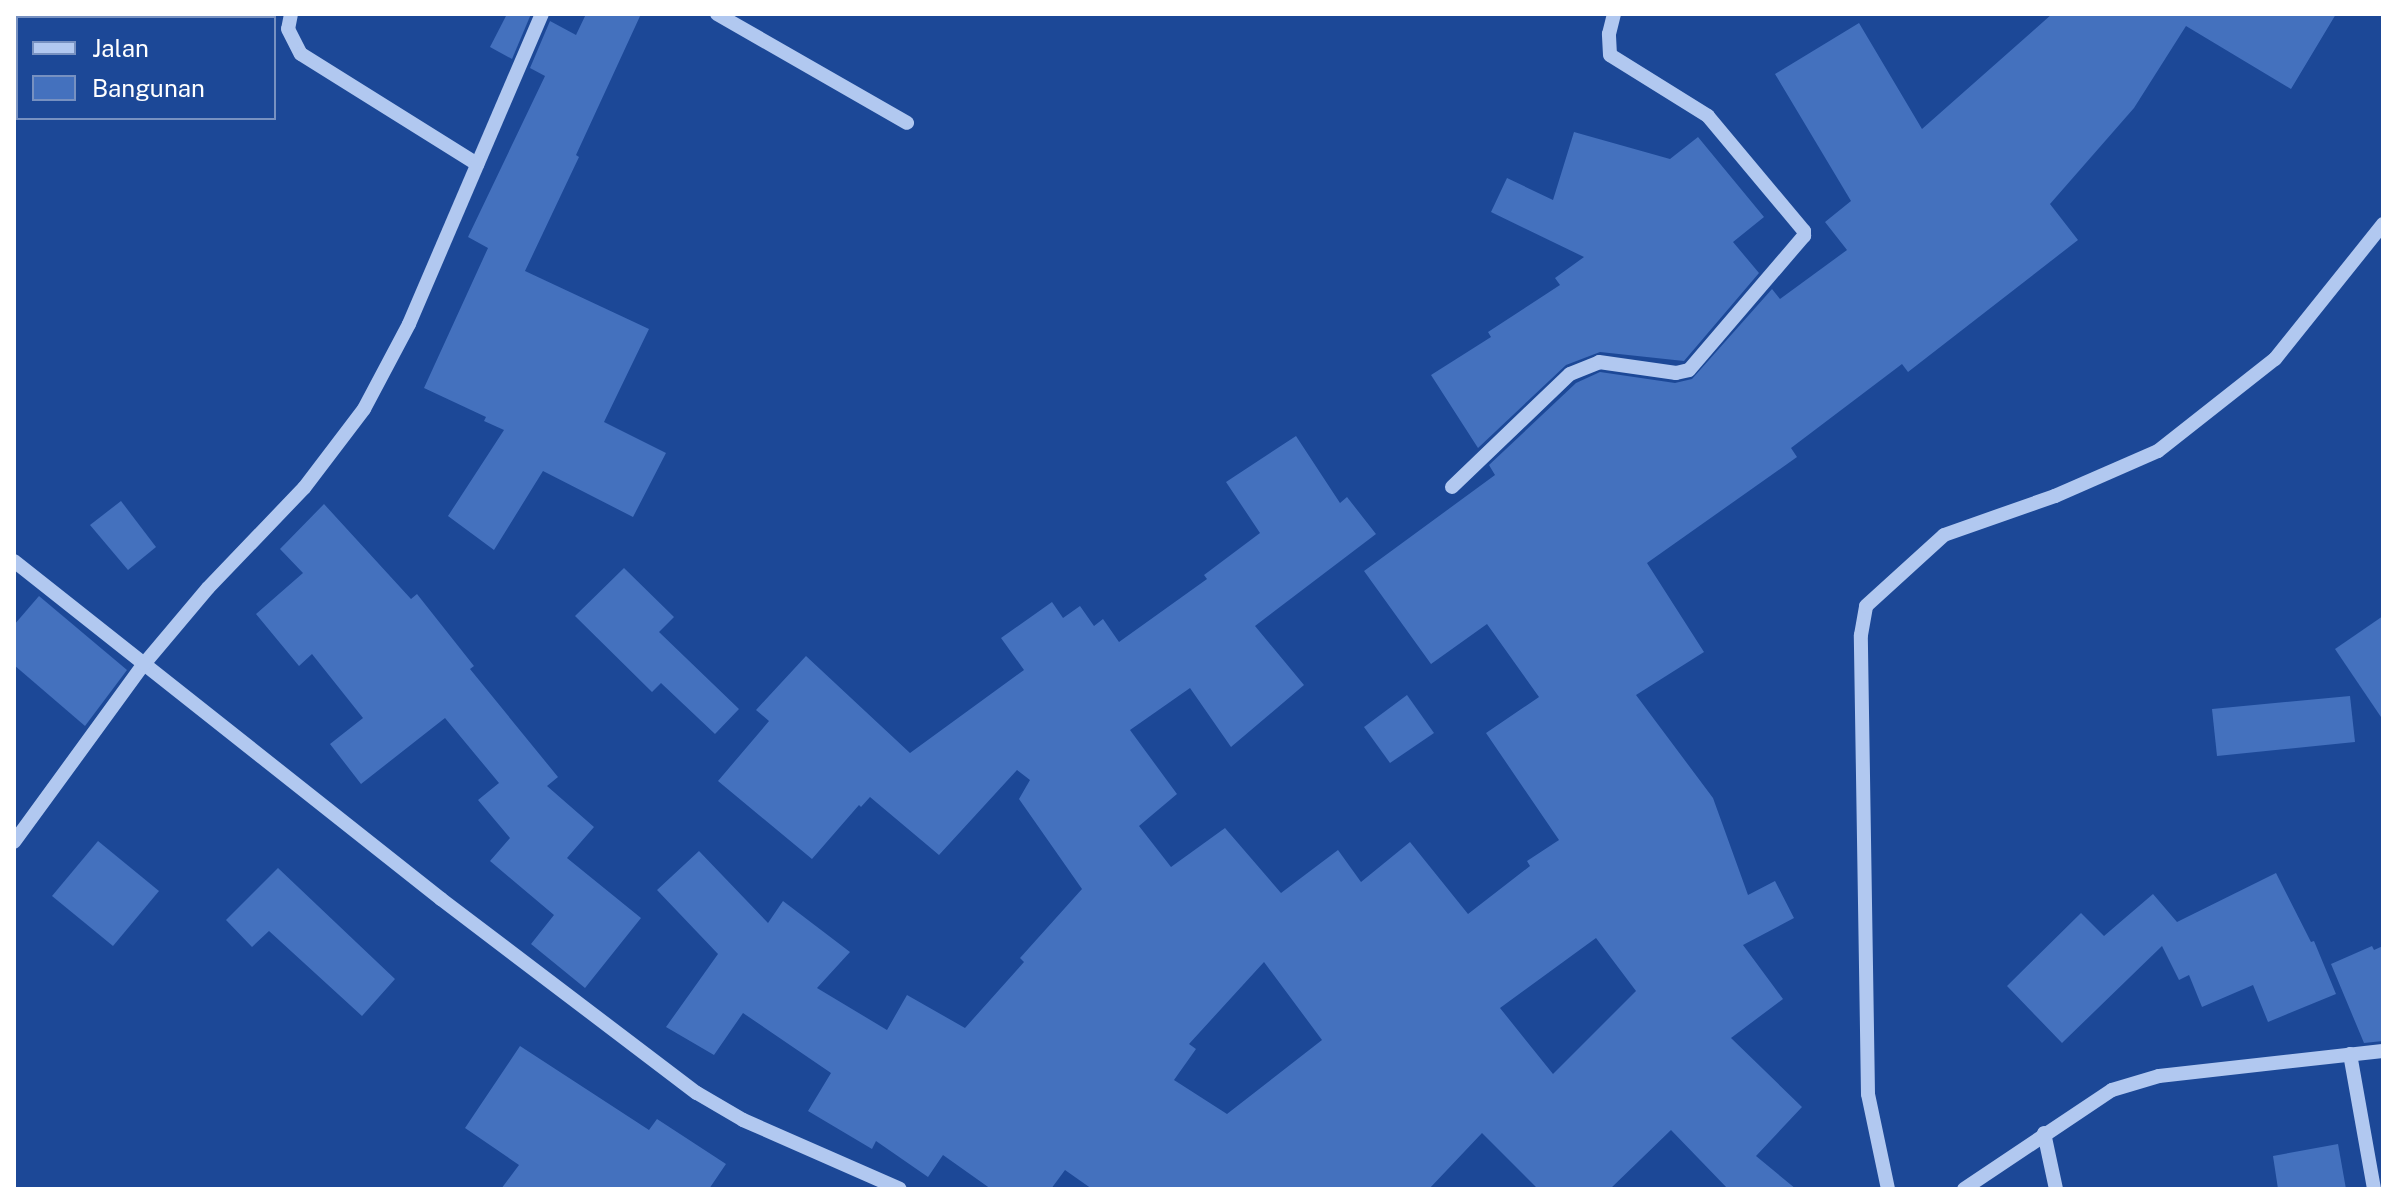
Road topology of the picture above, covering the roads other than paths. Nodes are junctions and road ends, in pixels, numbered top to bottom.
1 (291, 14) edge
2 (542, 14) edge
3 (717, 14) edge
4 (1614, 14) edge
5 (907, 123) dead end
6 (477, 164) junction
7 (2383, 224) edge
8 (1452, 487) dead end
9 (14, 561) edge
10 (144, 664) junction
11 (14, 842) edge
12 (2383, 1051) edge
13 (2350, 1054) junction
14 (2044, 1133) junction
15 (900, 1189) edge
16 (1888, 1189) edge
17 (1964, 1189) edge
18 (2056, 1189) edge
19 (2374, 1189) edge

1 - 6 street
2 - 6 street
3 - 5 street
4 - 8 street
6 - 10 street
7 - 16 street
9 - 10 street
10 - 11 street
10 - 15 street
12 - 13 street
13 - 14 street
13 - 19 street
14 - 17 street
14 - 18 street

